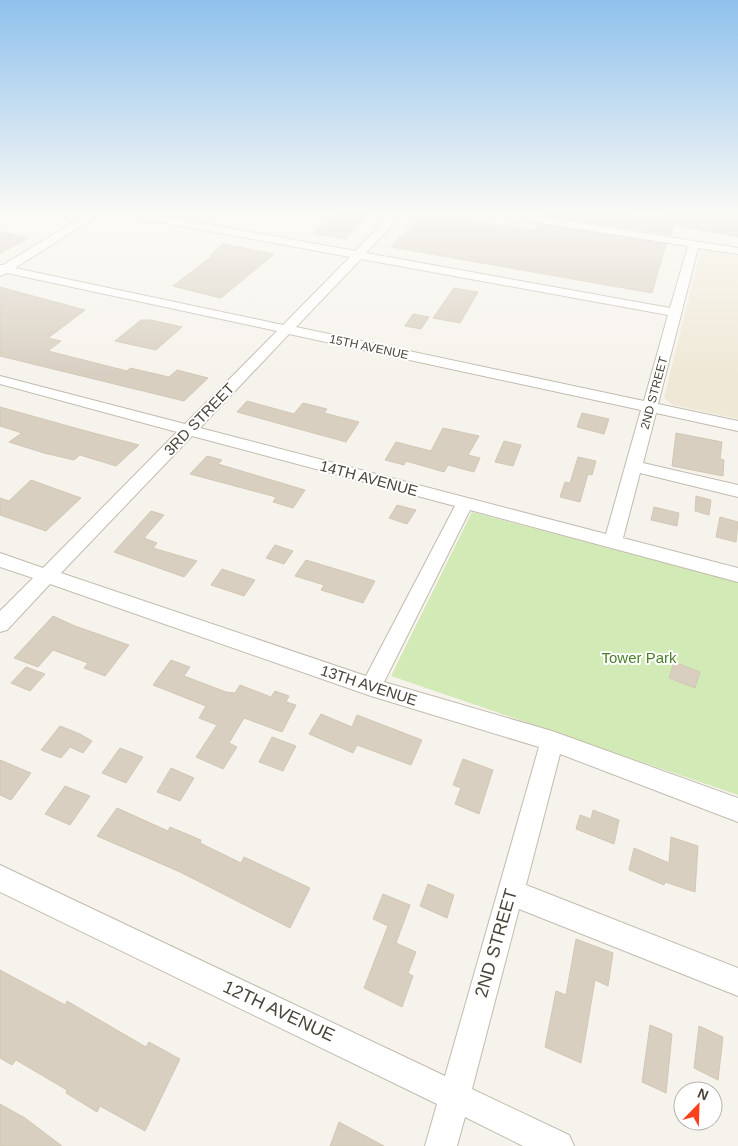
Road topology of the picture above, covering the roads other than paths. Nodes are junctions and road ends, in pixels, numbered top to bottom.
1 (346, 267) edge
2 (426, 267) edge
3 (688, 267) edge
4 (1, 270) edge
5 (676, 313) junction
6 (286, 329) junction
7 (0, 380) edge
8 (650, 407) junction
9 (738, 426) edge
10 (188, 431) junction
11 (634, 466) junction
12 (738, 491) edge
13 (465, 504) junction
14 (613, 542) junction
15 (0, 560) edge
16 (738, 575) edge
17 (47, 577) junction
18 (0, 624) edge
19 (371, 687) junction
20 (552, 741) junction
21 (738, 810) edge
22 (0, 878) edge
23 (510, 892) junction
24 (738, 982) edge
25 (454, 1094) junction
26 (441, 1146) edge
27 (558, 1146) edge

1 - 6 street, 3RD STREET
2 - 5 street
3 - 5 street, 2ND STREET
4 - 6 street, 15TH AVENUE
5 - 8 street, 2ND STREET
6 - 8 street, 15TH AVENUE
6 - 10 street, 3RD STREET
7 - 10 street, 14TH AVENUE
8 - 9 street, 15TH AVENUE
8 - 11 street, 2ND STREET
10 - 13 street, 14TH AVENUE
10 - 17 street, 3RD STREET
11 - 12 street
11 - 14 street, 2ND STREET
13 - 14 street, 14TH AVENUE
13 - 19 street
14 - 16 street, 14TH AVENUE
15 - 17 street, 13TH AVENUE
17 - 18 street, 3RD STREET
17 - 19 street, 13TH AVENUE
19 - 20 street, 13TH AVENUE
20 - 21 street, 13TH AVENUE
20 - 23 street, 2ND STREET
22 - 25 street, 12TH AVENUE
23 - 24 street
23 - 25 street, 2ND STREET
25 - 26 street, 2ND STREET
25 - 27 street, 12TH AVENUE

